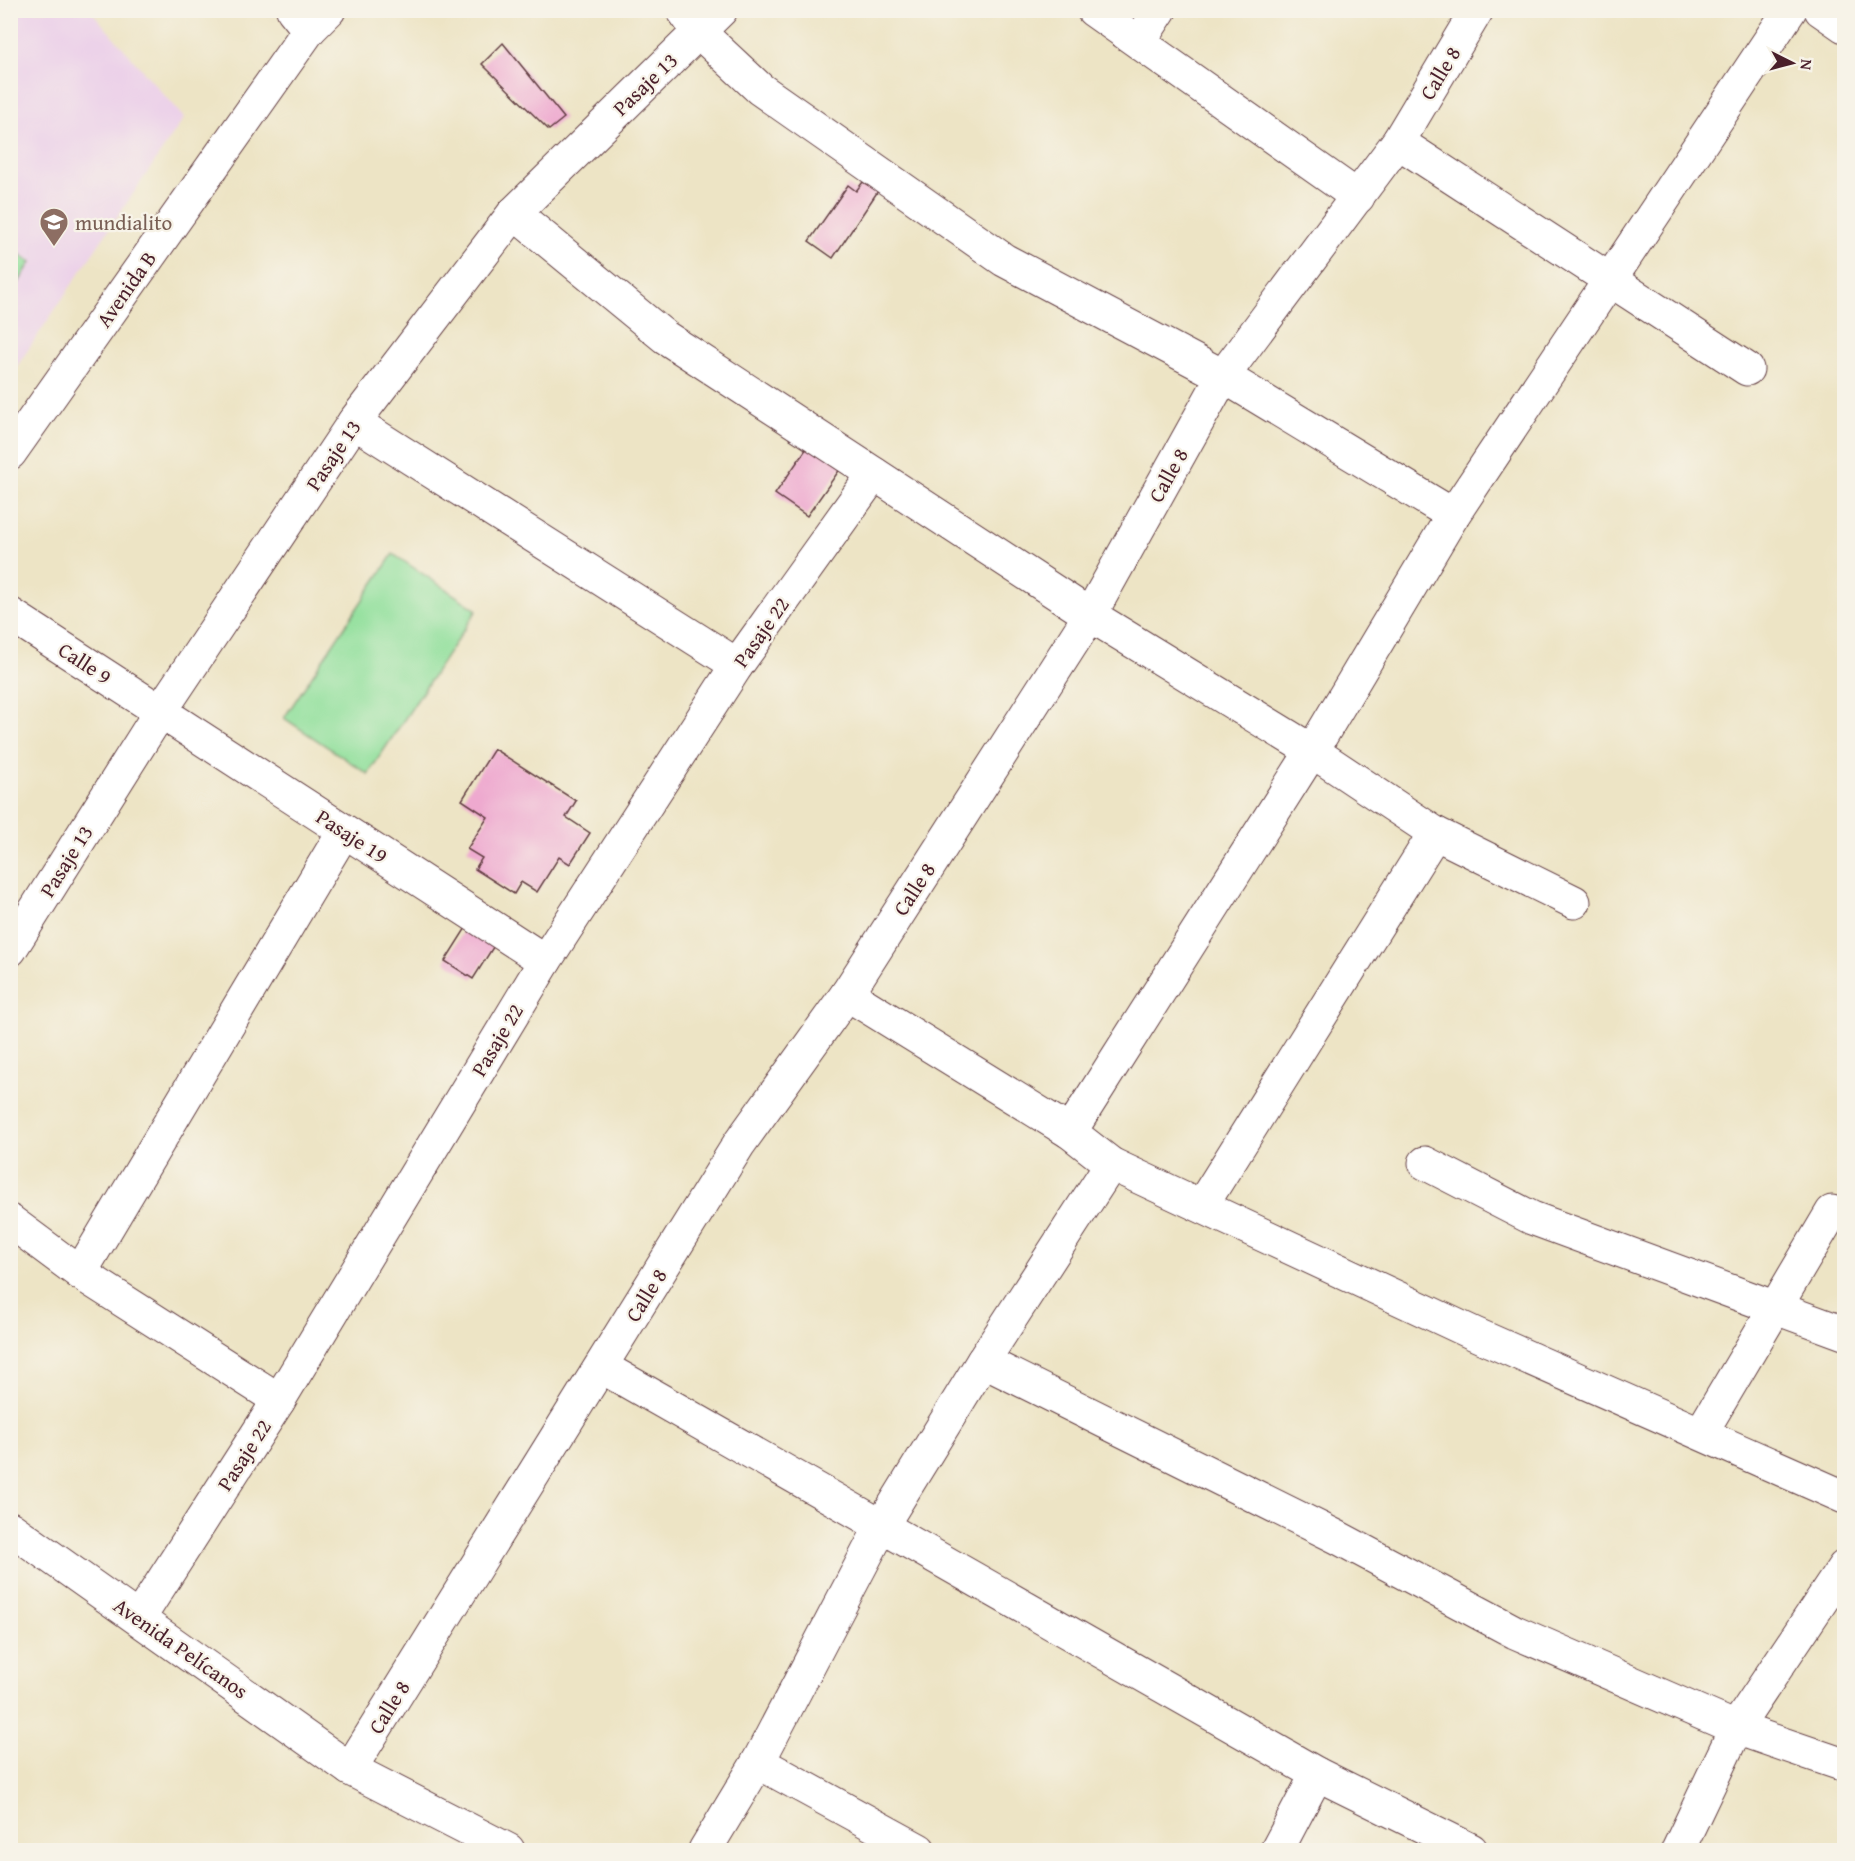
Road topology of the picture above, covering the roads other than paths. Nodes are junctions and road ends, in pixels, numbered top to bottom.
1 (1093, 10) edge
2 (1160, 10) edge
3 (1478, 10) edge
4 (1790, 10) edge
5 (1821, 10) edge
6 (311, 17) edge
7 (701, 18) edge
8 (1845, 26) edge
9 (1139, 42) junction
10 (1398, 142) junction
11 (1358, 197) junction
12 (514, 213) junction
13 (1613, 279) junction
14 (1747, 369) dead end
15 (1223, 376) junction
16 (354, 422) junction
17 (10, 453) edge
18 (874, 474) junction
19 (1453, 515) junction
20 (10, 614) edge
21 (1090, 615) junction
22 (737, 665) junction
23 (160, 712) junction
24 (1312, 751) junction
25 (344, 831) junction
26 (1436, 833) junction
27 (1574, 902) dead end
28 (10, 950) edge
29 (545, 961) junction
30 (847, 994) junction
31 (1070, 1132) junction
32 (1425, 1163) dead end
33 (1111, 1164) junction
34 (1202, 1205) junction
35 (1832, 1212) dead end
36 (10, 1221) edge
37 (80, 1273) junction
38 (1776, 1307) junction
39 (1845, 1333) edge
40 (983, 1361) junction
41 (602, 1367) junction
42 (279, 1400) junction
43 (1701, 1433) junction
44 (1845, 1497) edge
45 (881, 1527) junction
46 (10, 1528) edge
47 (1845, 1567) edge
48 (139, 1618) junction
49 (1736, 1728) junction
50 (758, 1762) junction
51 (1845, 1765) edge
52 (350, 1769) junction
53 (1317, 1774) junction
54 (508, 1851) edge
55 (705, 1851) edge
56 (919, 1851) edge
57 (1277, 1851) edge
58 (1471, 1851) edge
59 (1678, 1851) edge

1 - 9 street
2 - 9 street
3 - 10 street, Calle 8
4 - 13 street
5 - 8 street
6 - 17 street, Avenida B
7 - 12 street, Pasaje 13
7 - 15 street
9 - 11 street
10 - 11 street, Calle 8
10 - 13 street
11 - 15 street, Calle 8
12 - 16 street, Pasaje 13
12 - 18 street
13 - 14 street
13 - 19 street
15 - 19 street
15 - 21 street, Calle 8
16 - 22 street
16 - 23 street, Pasaje 13
18 - 21 street
18 - 22 street, Pasaje 22
19 - 24 street
20 - 23 street, Calle 9
21 - 24 street
21 - 30 street, Calle 8
22 - 29 street, Pasaje 22
23 - 25 street, Pasaje 19
23 - 28 street, Pasaje 13
24 - 26 street
24 - 31 street
25 - 29 street, Pasaje 19
25 - 37 street
26 - 27 street
26 - 34 street
29 - 42 street, Pasaje 22
30 - 31 street
30 - 41 street, Calle 8
31 - 33 street
32 - 38 street
33 - 34 street
33 - 40 street
34 - 43 street
35 - 38 street
36 - 37 street
37 - 42 street
38 - 39 street
38 - 43 street
40 - 45 street
40 - 49 street
41 - 45 street
41 - 52 street, Calle 8
42 - 48 street, Pasaje 22
43 - 44 street
45 - 50 street
45 - 53 street
46 - 48 street, Avenida Pelícanos
47 - 49 street
48 - 52 street, Avenida Pelícanos
49 - 51 street
49 - 59 street
50 - 55 street
50 - 56 street
52 - 54 street, Avenida Pelícanos
53 - 57 street
53 - 58 street

